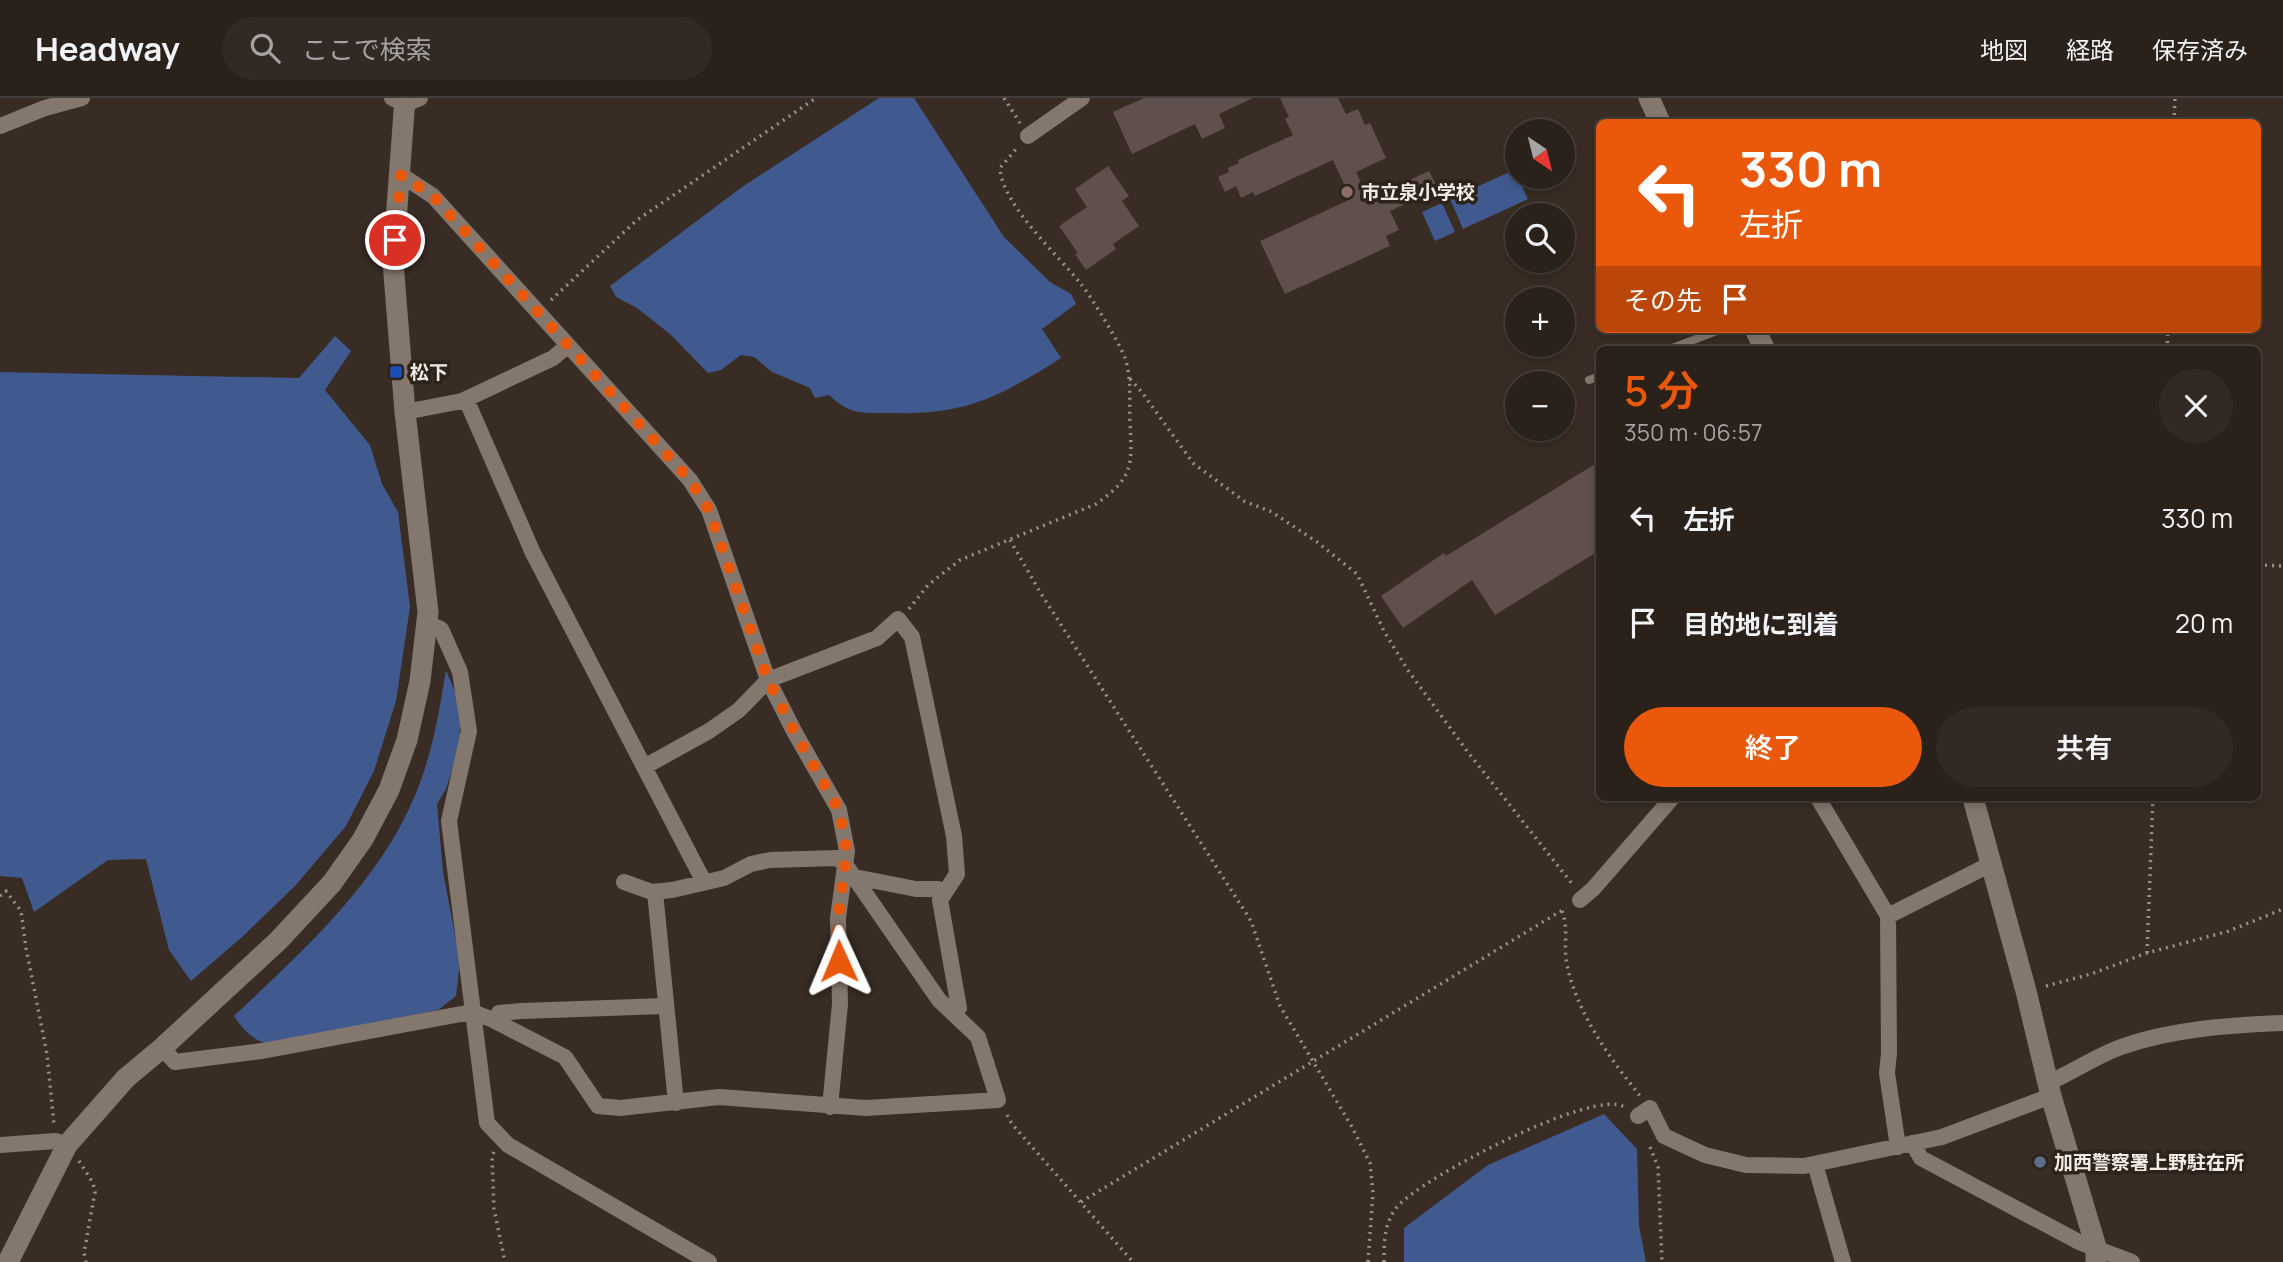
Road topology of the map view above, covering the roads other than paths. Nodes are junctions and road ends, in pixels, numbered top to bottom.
1 (82, 98) edge
2 (1082, 98) edge
3 (1649, 98) edge
4 (406, 100) edge
5 (1659, 119) edge
6 (0, 126) edge
7 (1028, 136) road end
8 (401, 175) junction
9 (1712, 333) edge
10 (567, 346) junction
11 (1677, 346) edge
12 (1596, 377) edge
13 (1589, 380) dead end
14 (466, 399) junction
15 (405, 412) junction
16 (427, 623) junction
17 (768, 680) junction
18 (644, 767) junction
19 (1669, 801) edge
20 (1820, 801) edge
21 (1974, 801) edge
22 (845, 864) junction
23 (1991, 864) junction
24 (856, 881) junction
25 (624, 882) dead end
26 (704, 882) junction
27 (655, 892) junction
28 (944, 892) junction
29 (1580, 900) road end
30 (1888, 916) junction
31 (665, 1006) junction
32 (472, 1012) junction
33 (954, 1014) junction
34 (495, 1021) junction
35 (2283, 1023) edge
36 (162, 1048) junction
37 (2050, 1089) junction
38 (676, 1103) junction
39 (830, 1107) junction
40 (1644, 1112) road end
41 (61, 1143) junction
42 (0, 1145) edge
43 (1905, 1145) junction
44 (1815, 1164) junction
45 (2096, 1255) edge
46 (8, 1262) edge
47 (709, 1262) edge
48 (1843, 1262) edge
49 (2132, 1262) edge

1 - 6 street
2 - 7 street
3 - 5 street
4 - 8 street
8 - 10 street
8 - 15 street
9 - 11 lane
10 - 14 street
10 - 17 street
12 - 13 lane
14 - 15 street
14 - 18 street
15 - 16 street
16 - 32 street
16 - 36 street
17 - 18 street
17 - 22 street
17 - 28 street
18 - 26 street
19 - 29 street
20 - 30 street
21 - 23 street
22 - 24 street
22 - 26 street
22 - 39 street
23 - 30 street
23 - 37 street
24 - 28 street
24 - 33 street
25 - 27 street
26 - 27 street
27 - 31 street
28 - 33 street
30 - 43 street
31 - 34 street
31 - 38 street
32 - 34 street
32 - 36 street
32 - 47 street
33 - 39 street
34 - 38 street
35 - 37 street
36 - 41 street
37 - 43 street
37 - 45 street
38 - 39 street
40 - 44 street
41 - 42 street
41 - 46 street
43 - 44 street
43 - 45 street
44 - 48 street
45 - 49 street

